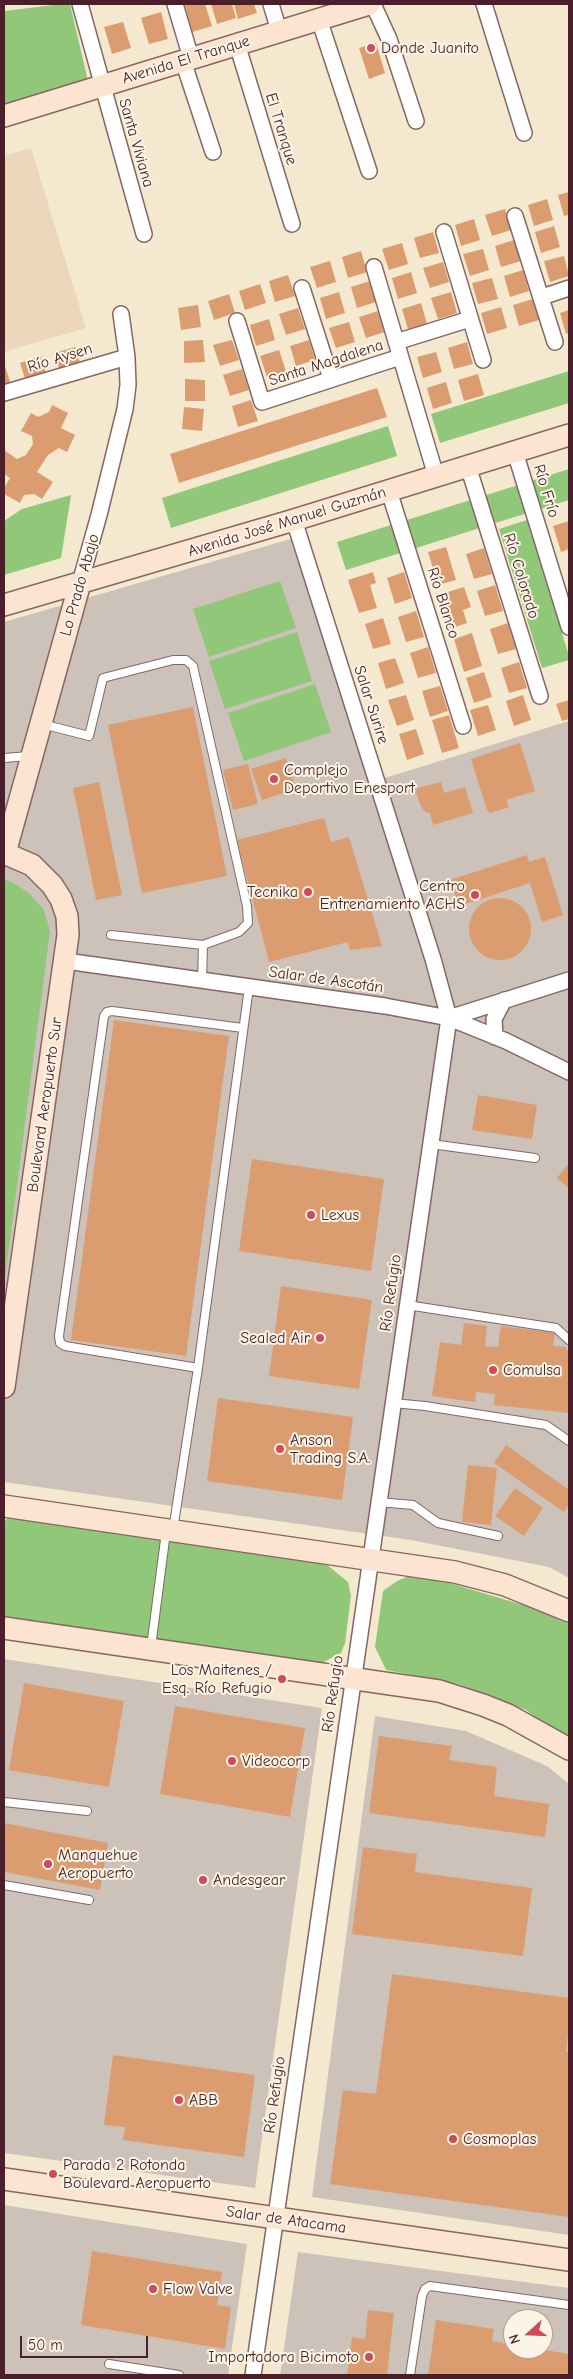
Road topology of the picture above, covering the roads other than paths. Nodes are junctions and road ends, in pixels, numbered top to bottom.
1 (80, 4) edge
2 (175, 4) edge
3 (271, 4) edge
4 (369, 4) edge
5 (373, 4) edge
6 (484, 4) edge
7 (319, 19) junction
8 (279, 31) junction
9 (237, 44) junction
10 (187, 60) junction
11 (101, 86) junction
12 (4, 116) edge
13 (416, 121) dead end
14 (524, 133) dead end
15 (213, 152) dead end
16 (370, 171) dead end
17 (515, 216) dead end
18 (292, 224) dead end
19 (444, 232) dead end
20 (144, 234) dead end
21 (374, 267) dead end
22 (302, 288) dead end
23 (569, 288) edge
24 (542, 297) junction
25 (121, 314) dead end
26 (470, 319) junction
27 (237, 321) dead end
28 (396, 342) junction
29 (555, 342) dead end
30 (127, 357) junction
31 (400, 357) junction
32 (483, 360) dead end
33 (331, 379) junction
34 (4, 393) edge
35 (569, 435) edge
36 (515, 452) junction
37 (468, 466) junction
38 (436, 476) junction
39 (389, 491) junction
40 (294, 520) junction
41 (80, 583) junction
42 (4, 605) edge
43 (569, 627) edge
44 (540, 696) dead end
45 (40, 724) junction
46 (463, 726) dead end
47 (32, 756) junction
48 (4, 758) edge
49 (4, 853) edge
50 (111, 935) dead end
51 (203, 945) junction
52 (66, 961) junction
53 (202, 980) junction
54 (569, 980) edge
55 (249, 987) junction
56 (504, 1000) junction
57 (449, 1018) junction
58 (243, 1028) junction
59 (495, 1037) junction
60 (569, 1072) edge
61 (431, 1144) junction
62 (535, 1158) dead end
63 (407, 1305) junction
64 (569, 1340) edge
65 (198, 1368) junction
66 (4, 1386) edge
67 (393, 1403) junction
68 (569, 1441) edge
69 (378, 1502) junction
70 (4, 1506) edge
71 (170, 1530) junction
72 (498, 1536) dead end
73 (370, 1558) junction
74 (569, 1611) edge
75 (4, 1628) edge
76 (150, 1649) junction
77 (353, 1678) junction
78 (569, 1749) edge
79 (4, 1802) edge
80 (87, 1811) dead end
81 (4, 1885) edge
82 (89, 1900) dead end
83 (4, 2179) edge
84 (275, 2219) junction
85 (569, 2260) edge
86 (569, 2305) edge
87 (109, 2364) dead end
88 (179, 2375) edge
89 (253, 2375) edge
90 (410, 2375) edge

1 - 11 street, Santa Viviana
2 - 10 street
3 - 8 street
4 - 7 street, Avenida El Tranque
5 - 13 street
6 - 14 street
7 - 8 street, Avenida El Tranque
7 - 16 street
8 - 9 street, Avenida El Tranque
9 - 10 street, Avenida El Tranque
9 - 18 street, El Tranque
10 - 11 street, Avenida El Tranque
10 - 15 street
11 - 12 street, Avenida El Tranque
11 - 20 street, Santa Viviana
17 - 24 street
19 - 26 street
21 - 28 street, Santa Magdalena
22 - 33 street
23 - 24 street
24 - 29 street
25 - 30 street, Lo Prado Abajo
26 - 28 street
26 - 32 street
27 - 33 street, Santa Magdalena
28 - 31 street, Santa Magdalena
30 - 34 street, Río Aysen
30 - 41 street, Lo Prado Abajo
31 - 33 street, Santa Magdalena
31 - 38 street, Santa Magdalena
35 - 36 street, Avenida José Manuel Guzmán
36 - 37 street, Avenida José Manuel Guzmán
36 - 43 street, Río Frío
37 - 38 street, Avenida José Manuel Guzmán
37 - 44 street, Río Colorado
38 - 39 street, Avenida José Manuel Guzmán
39 - 40 street, Avenida José Manuel Guzmán
39 - 46 street, Río Blanco
40 - 41 street, Avenida José Manuel Guzmán
40 - 57 street, Salar Surire
41 - 42 street, Avenida José Manuel Guzmán
41 - 45 street, Lo Prado Abajo
45 - 47 street, Lo Prado Abajo
45 - 51 lane
47 - 48 lane
47 - 49 street, Lo Prado Abajo
49 - 52 street, Boulevard Aeropuerto Sur
50 - 51 lane
51 - 53 lane
52 - 53 street, Salar de Ascotán
52 - 66 street, Boulevard Aeropuerto Sur
53 - 55 street, Salar de Ascotán
54 - 56 street
55 - 57 street, Salar de Ascotán
55 - 58 lane
56 - 57 street
56 - 59 street
57 - 59 street, Salar de Ascotán
57 - 61 street, Río Refugio
58 - 65 lane
58 - 65 lane
59 - 60 street, Salar de Ascotán
61 - 62 lane
61 - 63 street, Río Refugio
63 - 64 lane
63 - 67 street, Río Refugio
65 - 71 lane
67 - 68 lane
67 - 69 street, Río Refugio
69 - 72 lane
69 - 73 street, Río Refugio
70 - 71 street
71 - 73 street
71 - 76 lane
73 - 74 street
73 - 77 street, Río Refugio
75 - 76 street
76 - 77 street
77 - 78 street
77 - 84 street, Río Refugio
79 - 80 lane
81 - 82 lane
83 - 84 street, Salar de Atacama
84 - 85 street, Salar de Atacama
84 - 89 street, Río Refugio
86 - 90 lane
87 - 88 lane

